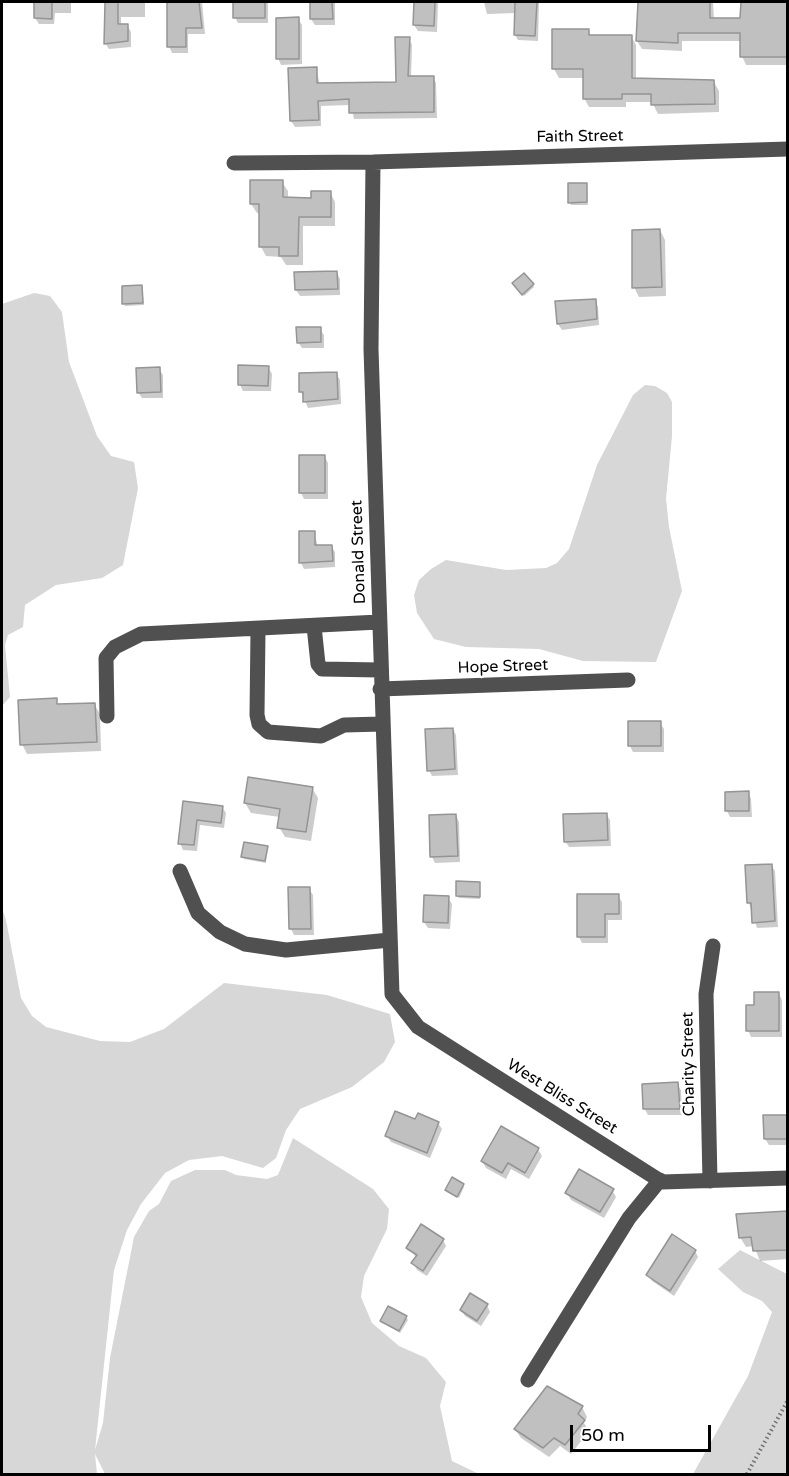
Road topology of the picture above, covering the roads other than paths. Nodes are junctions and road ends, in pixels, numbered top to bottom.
1 (788, 149) edge
2 (373, 162) junction
3 (234, 163) dead end
4 (379, 622) junction
5 (314, 626) junction
6 (258, 630) junction
7 (380, 670) junction
8 (628, 680) dead end
9 (380, 689) junction
10 (107, 716) dead end
11 (382, 724) junction
12 (180, 871) dead end
13 (390, 940) junction
14 (713, 946) dead end
15 (788, 1178) edge
16 (660, 1180) junction
17 (710, 1181) junction
18 (528, 1380) dead end

1 - 2 street, Faith Street
2 - 3 street, Faith Street
2 - 4 street, Donald Street
4 - 5 street
4 - 7 street, Donald Street
5 - 6 street
5 - 7 street
6 - 10 street
6 - 11 street
7 - 9 street, Donald Street
8 - 9 street, Hope Street
9 - 11 street, Donald Street
11 - 13 street, Donald Street
12 - 13 street
13 - 16 street, West Bliss Street
14 - 17 street, Charity Street
15 - 17 street
16 - 17 street
16 - 18 street

